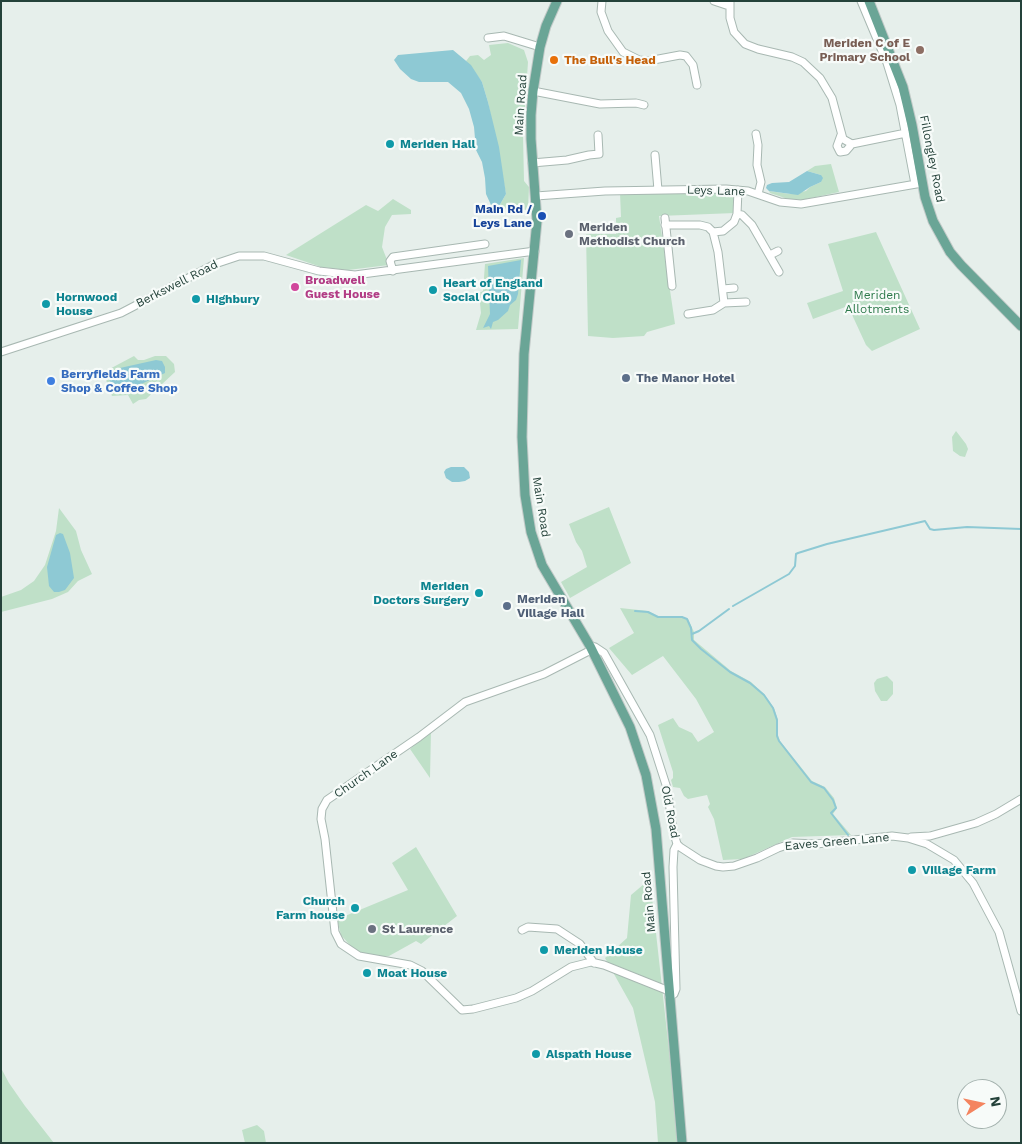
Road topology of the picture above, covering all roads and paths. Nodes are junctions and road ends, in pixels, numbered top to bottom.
1 (557, 1) edge
2 (602, 1) edge
3 (714, 1) edge
4 (861, 1) edge
5 (869, 1) edge
6 (729, 4) edge
7 (488, 38) dead end
8 (540, 47) junction
9 (696, 85) dead end
10 (533, 92) junction
11 (646, 105) dead end
12 (906, 133) junction
13 (756, 134) dead end
14 (598, 135) dead end
15 (841, 135) junction
16 (852, 144) junction
17 (655, 155) dead end
18 (532, 163) junction
19 (918, 183) junction
20 (658, 190) junction
21 (738, 190) junction
22 (758, 194) junction
23 (536, 196) junction
24 (737, 214) junction
25 (713, 232) junction
26 (485, 244) dead end
27 (535, 251) junction
28 (778, 251) dead end
29 (770, 255) junction
30 (392, 271) junction
31 (779, 272) dead end
32 (672, 286) dead end
33 (734, 288) dead end
34 (723, 289) junction
35 (746, 302) dead end
36 (724, 304) junction
37 (688, 314) dead end
38 (1021, 326) edge
39 (1, 352) edge
40 (590, 648) junction
41 (1021, 799) edge
42 (930, 836) junction
43 (908, 838) junction
44 (677, 844) junction
45 (927, 844) junction
46 (522, 930) dead end
47 (594, 963) junction
48 (669, 994) junction
49 (1021, 1011) edge
50 (682, 1143) edge

1 - 8 main road, Main Road
2 - 9 street
3 - 6 street
4 - 12 street, Fillongley Road
5 - 19 main road, Fillongley Road
6 - 15 street
7 - 8 street
8 - 10 main road, Main Road
10 - 11 street
10 - 18 main road, Main Road
12 - 16 street
12 - 19 street, Fillongley Road
13 - 22 street
14 - 18 street
15 - 16 street
15 - 16 street
17 - 20 street
18 - 23 main road, Main Road
19 - 22 street, Leys Lane
19 - 38 main road, Fillongley Road
20 - 21 street, Leys Lane
20 - 23 street, Leys Lane
21 - 22 street, Leys Lane
21 - 24 street
23 - 27 main road, Main Road
24 - 25 street
24 - 29 street
25 - 32 street
25 - 34 street
26 - 30 street
27 - 30 street, Berkswell Road
27 - 40 main road, Main Road
28 - 29 street
29 - 31 street
30 - 39 street, Berkswell Road
33 - 34 street
34 - 36 street
35 - 36 street
36 - 37 street
40 - 44 street, Old Road
40 - 47 street, Church Lane
40 - 48 main road, Main Road
41 - 42 street
42 - 43 street
42 - 45 street
43 - 44 street, Eaves Green Lane
43 - 45 street, Eaves Green Lane
44 - 48 street, Old Road
45 - 49 street, Eaves Green Lane
46 - 47 street
47 - 48 street, Church Lane
48 - 50 main road, Main Road

